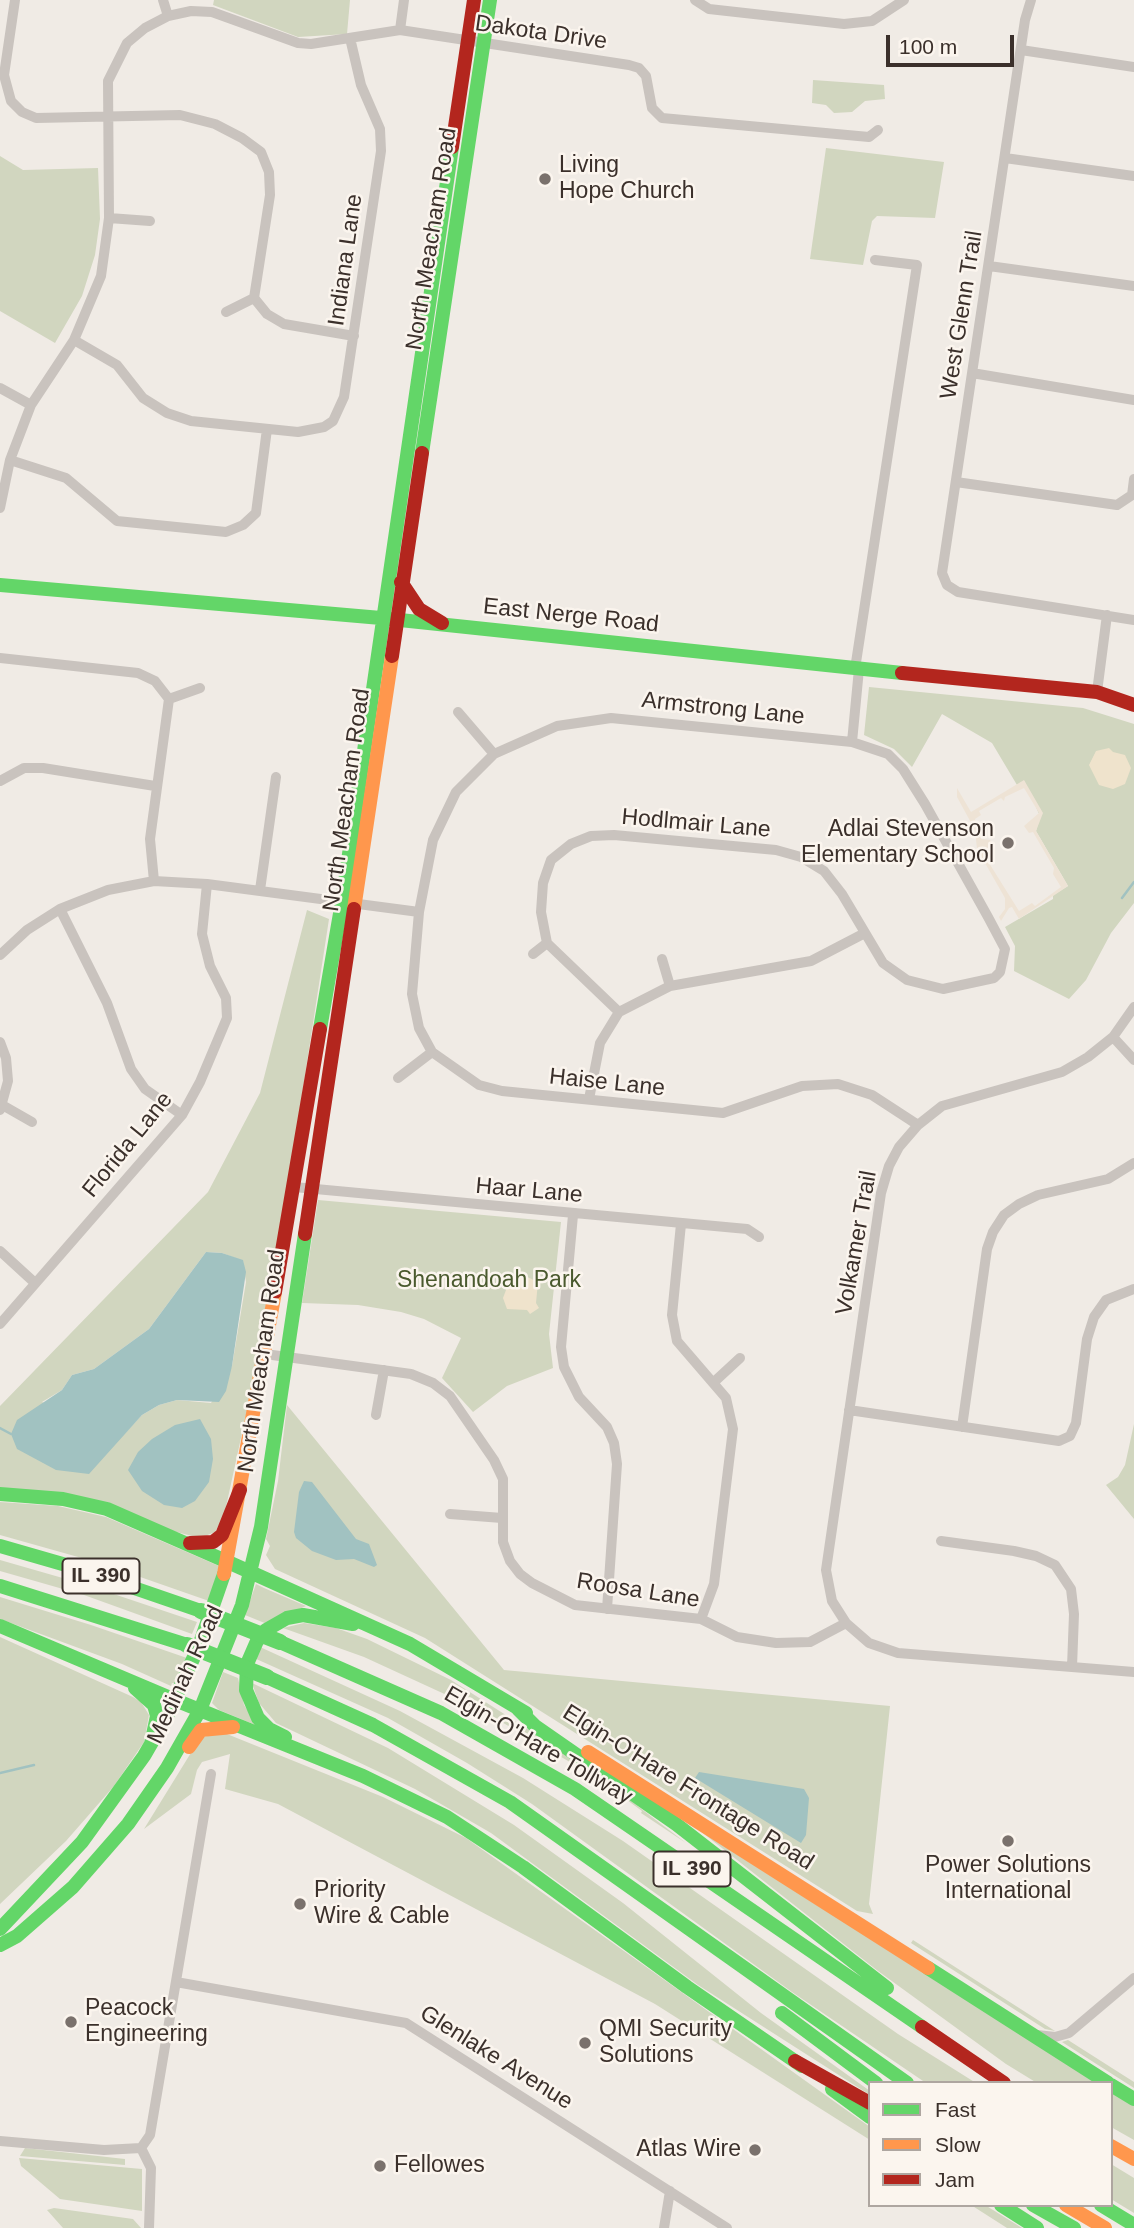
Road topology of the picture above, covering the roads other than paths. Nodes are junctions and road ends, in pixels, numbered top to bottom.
1 (15, 0) edge
2 (163, 0) edge
3 (404, 0) edge
4 (474, 0) edge
5 (490, 0) edge
6 (695, 0) edge
7 (904, 0) edge
8 (1031, 0) edge
9 (168, 16) junction
10 (400, 30) junction
11 (350, 38) junction
12 (475, 43) junction
13 (1021, 50) junction
14 (1134, 67) edge
15 (107, 116) junction
16 (878, 130) dead end
17 (1005, 158) junction
18 (1134, 176) edge
19 (109, 218) junction
20 (150, 220) dead end
21 (875, 260) dead end
22 (989, 266) junction
23 (1134, 286) edge
24 (254, 298) junction
25 (226, 312) dead end
26 (354, 336) junction
27 (74, 340) junction
28 (972, 373) junction
29 (0, 388) edge
30 (1134, 400) edge
31 (31, 405) junction
32 (267, 429) junction
33 (10, 460) junction
34 (1134, 479) edge
35 (956, 482) junction
36 (0, 508) edge
37 (401, 582) junction
38 (0, 585) edge
39 (1107, 615) junction
40 (388, 619) junction
41 (1134, 620) edge
42 (446, 625) junction
43 (0, 658) edge
44 (857, 669) junction
45 (200, 688) dead end
46 (1097, 692) junction
47 (169, 699) junction
48 (1134, 705) edge
49 (458, 712) dead end
50 (852, 741) junction
51 (494, 754) junction
52 (276, 777) dead end
53 (0, 781) edge
54 (155, 786) junction
55 (154, 881) junction
56 (207, 884) junction
57 (260, 890) junction
58 (348, 903) junction
59 (60, 909) junction
60 (419, 912) junction
61 (863, 934) junction
62 (547, 943) junction
63 (533, 954) dead end
64 (0, 955) edge
65 (662, 959) dead end
66 (1004, 966) joint
67 (670, 986) junction
68 (1134, 1007) edge
69 (619, 1012) junction
70 (1113, 1037) junction
71 (0, 1042) edge
72 (432, 1052) junction
73 (1134, 1060) edge
74 (398, 1077) dead end
75 (589, 1099) junction
76 (2, 1108) edge
77 (182, 1115) junction
78 (32, 1122) dead end
79 (918, 1125) junction
80 (1134, 1163) edge
81 (302, 1188) junction
82 (573, 1215) junction
83 (681, 1224) junction
84 (759, 1237) dead end
85 (0, 1251) edge
86 (35, 1283) junction
87 (1134, 1289) edge
88 (0, 1324) edge
89 (265, 1354) junction
90 (286, 1355) junction
91 (740, 1358) dead end
92 (384, 1370) junction
93 (714, 1382) junction
94 (849, 1410) junction
95 (376, 1415) dead end
96 (962, 1427) junction
97 (240, 1490) junction
98 (0, 1494) edge
99 (450, 1514) dead end
100 (502, 1518) junction
101 (941, 1541) dead end
102 (185, 1543) junction
103 (0, 1546) edge
104 (228, 1562) junction
105 (251, 1572) junction
106 (0, 1586) edge
107 (218, 1595) joint
108 (242, 1605) joint
109 (607, 1609) junction
110 (701, 1619) junction
111 (846, 1623) junction
112 (0, 1626) edge
113 (378, 1629) junction
114 (1072, 1667) junction
115 (1134, 1672) edge
116 (120, 1677) junction
117 (175, 1700) junction
118 (519, 1709) junction
119 (200, 1710) junction
120 (242, 1728) junction
121 (151, 1744) junction
122 (211, 1774) dead end
123 (363, 1776) junction
124 (128, 1824) junction
125 (673, 1920) junction
126 (0, 1929) edge
127 (0, 1945) edge
128 (1133, 1980) edge
129 (176, 1982) junction
130 (1032, 2035) junction
131 (937, 2037) junction
132 (795, 2061) junction
133 (873, 2081) edge
134 (904, 2081) edge
135 (1001, 2081) edge
136 (1105, 2081) edge
137 (1113, 2086) edge
138 (1134, 2099) edge
139 (868, 2102) edge
140 (868, 2116) edge
141 (0, 2141) edge
142 (1113, 2147) edge
143 (141, 2148) junction
144 (1134, 2159) edge
145 (670, 2191) junction
146 (1004, 2207) edge
147 (1036, 2207) edge
148 (1069, 2207) edge
149 (1104, 2207) edge
150 (1134, 2225) edge
151 (149, 2228) edge
152 (664, 2228) edge
153 (727, 2228) edge
154 (1037, 2228) edge
155 (1074, 2228) edge
156 (1105, 2228) edge

1 - 15 street
2 - 9 street
3 - 10 street
4 - 12 main road, North Meacham Road
5 - 12 main road, North Meacham Road
6 - 7 street
8 - 13 street, West Glenn Trail
9 - 11 street, Dakota Drive
9 - 15 street, Dakota Drive
10 - 11 street, Dakota Drive
10 - 12 street, Dakota Drive
11 - 26 street, Indiana Lane
12 - 16 street, Dakota Drive
12 - 37 main road, North Meacham Road
12 - 40 main road, North Meacham Road
13 - 14 street
13 - 17 street, West Glenn Trail
15 - 19 street, Dakota Drive
15 - 24 street
17 - 18 street
17 - 22 street, West Glenn Trail
19 - 20 street
19 - 27 street, Dakota Drive
21 - 44 street
22 - 23 street
22 - 28 street, West Glenn Trail
24 - 25 street
24 - 26 street
26 - 32 street, Indiana Lane
27 - 31 street, Dakota Drive
27 - 32 street
28 - 30 street
28 - 35 street, West Glenn Trail
29 - 31 street
31 - 33 street, Dakota Drive
32 - 33 street
33 - 36 street, Dakota Drive
34 - 35 street
35 - 39 street, West Glenn Trail
37 - 40 main road, North Meacham Road
37 - 42 main road
38 - 40 main road, East Nerge Road
39 - 41 street
39 - 46 street
40 - 42 main road, East Nerge Road
40 - 58 main road, North Meacham Road
42 - 44 main road, East Nerge Road
43 - 47 street
44 - 46 main road, East Nerge Road
44 - 50 street
45 - 47 street
46 - 48 main road, East Nerge Road
47 - 54 street
49 - 51 street
50 - 51 street, Armstrong Lane
50 - 66 street, Armstrong Lane
51 - 60 street, Armstrong Lane
52 - 57 street
53 - 54 street
54 - 55 street
55 - 56 street
55 - 59 street
56 - 57 street
56 - 77 street, Florida Lane
57 - 58 street
58 - 60 street
58 - 81 main road, North Meacham Road
59 - 64 street
59 - 77 street
60 - 72 street
61 - 62 street, Hodlmair Lane
61 - 66 street, Hodlmair Lane
61 - 67 street
62 - 63 street
62 - 69 street
65 - 67 street
67 - 69 street
68 - 70 street, Volkamer Trail
69 - 75 street
70 - 73 street
70 - 79 street, Volkamer Trail
71 - 76 street
72 - 74 street
72 - 75 street, Haise Lane
75 - 79 street, Haise Lane
76 - 78 street
77 - 86 street, Florida Lane
79 - 94 street, Volkamer Trail
80 - 96 street
81 - 82 street, Haar Lane
81 - 89 main road, North Meacham Road
81 - 90 main road, North Meacham Road
82 - 83 street, Haar Lane
82 - 109 street
83 - 84 street, Haar Lane
83 - 93 street
85 - 86 street
86 - 88 street, Florida Lane
87 - 96 street
89 - 90 street, Roosa Lane
89 - 97 main road, North Meacham Road
90 - 92 street, Roosa Lane
90 - 105 main road, North Meacham Road
91 - 93 street
92 - 95 street
92 - 100 street, Roosa Lane
93 - 110 street
94 - 96 street
94 - 111 street, Volkamer Trail
97 - 102 main road
97 - 104 main road, North Meacham Road
98 - 102 main road, Elgin-O'Hare Frontage Road
99 - 100 street
100 - 109 street, Roosa Lane
101 - 114 street
102 - 104 main road, Elgin-O'Hare Frontage Road
103 - 131 main road, Elgin-O'Hare Tollway / IL 390, bridge
104 - 105 main road, Elgin-O'Hare Frontage Road
104 - 107 main road, North Meacham Road
105 - 108 main road, North Meacham Road
105 - 113 main road, Elgin-O'Hare Frontage Road
106 - 125 main road, IL 390, bridge
107 - 117 main road, Medinah Road
108 - 119 main road, Medinah Road
109 - 110 street, Roosa Lane
110 - 111 street, Roosa Lane
111 - 114 street
112 - 116 main road
113 - 118 main road, Elgin-O'Hare Frontage Road
113 - 123 main road
114 - 115 street
116 - 117 main road
116 - 121 main road
117 - 119 main road
117 - 121 main road, Medinah Road
118 - 130 main road, Elgin-O'Hare Frontage Road
118 - 131 main road
119 - 120 main road
119 - 124 main road, Medinah Road
120 - 123 main road
120 - 124 main road
121 - 126 main road, Medinah Road
122 - 129 street
123 - 132 main road
124 - 127 main road, Medinah Road
125 - 133 main road
125 - 134 main road, IL 390
128 - 130 street
129 - 143 street
129 - 145 street, Glenlake Avenue
130 - 136 main road, Elgin-O'Hare Frontage Road
131 - 135 main road, Elgin-O'Hare Tollway / IL 390
132 - 139 main road
132 - 140 main road
137 - 138 main road, Elgin-O'Hare Frontage Road
141 - 143 street
142 - 144 main road
143 - 151 street
145 - 152 street
145 - 153 street, Glenlake Avenue
146 - 154 main road
147 - 155 main road
148 - 156 main road
149 - 150 main road

